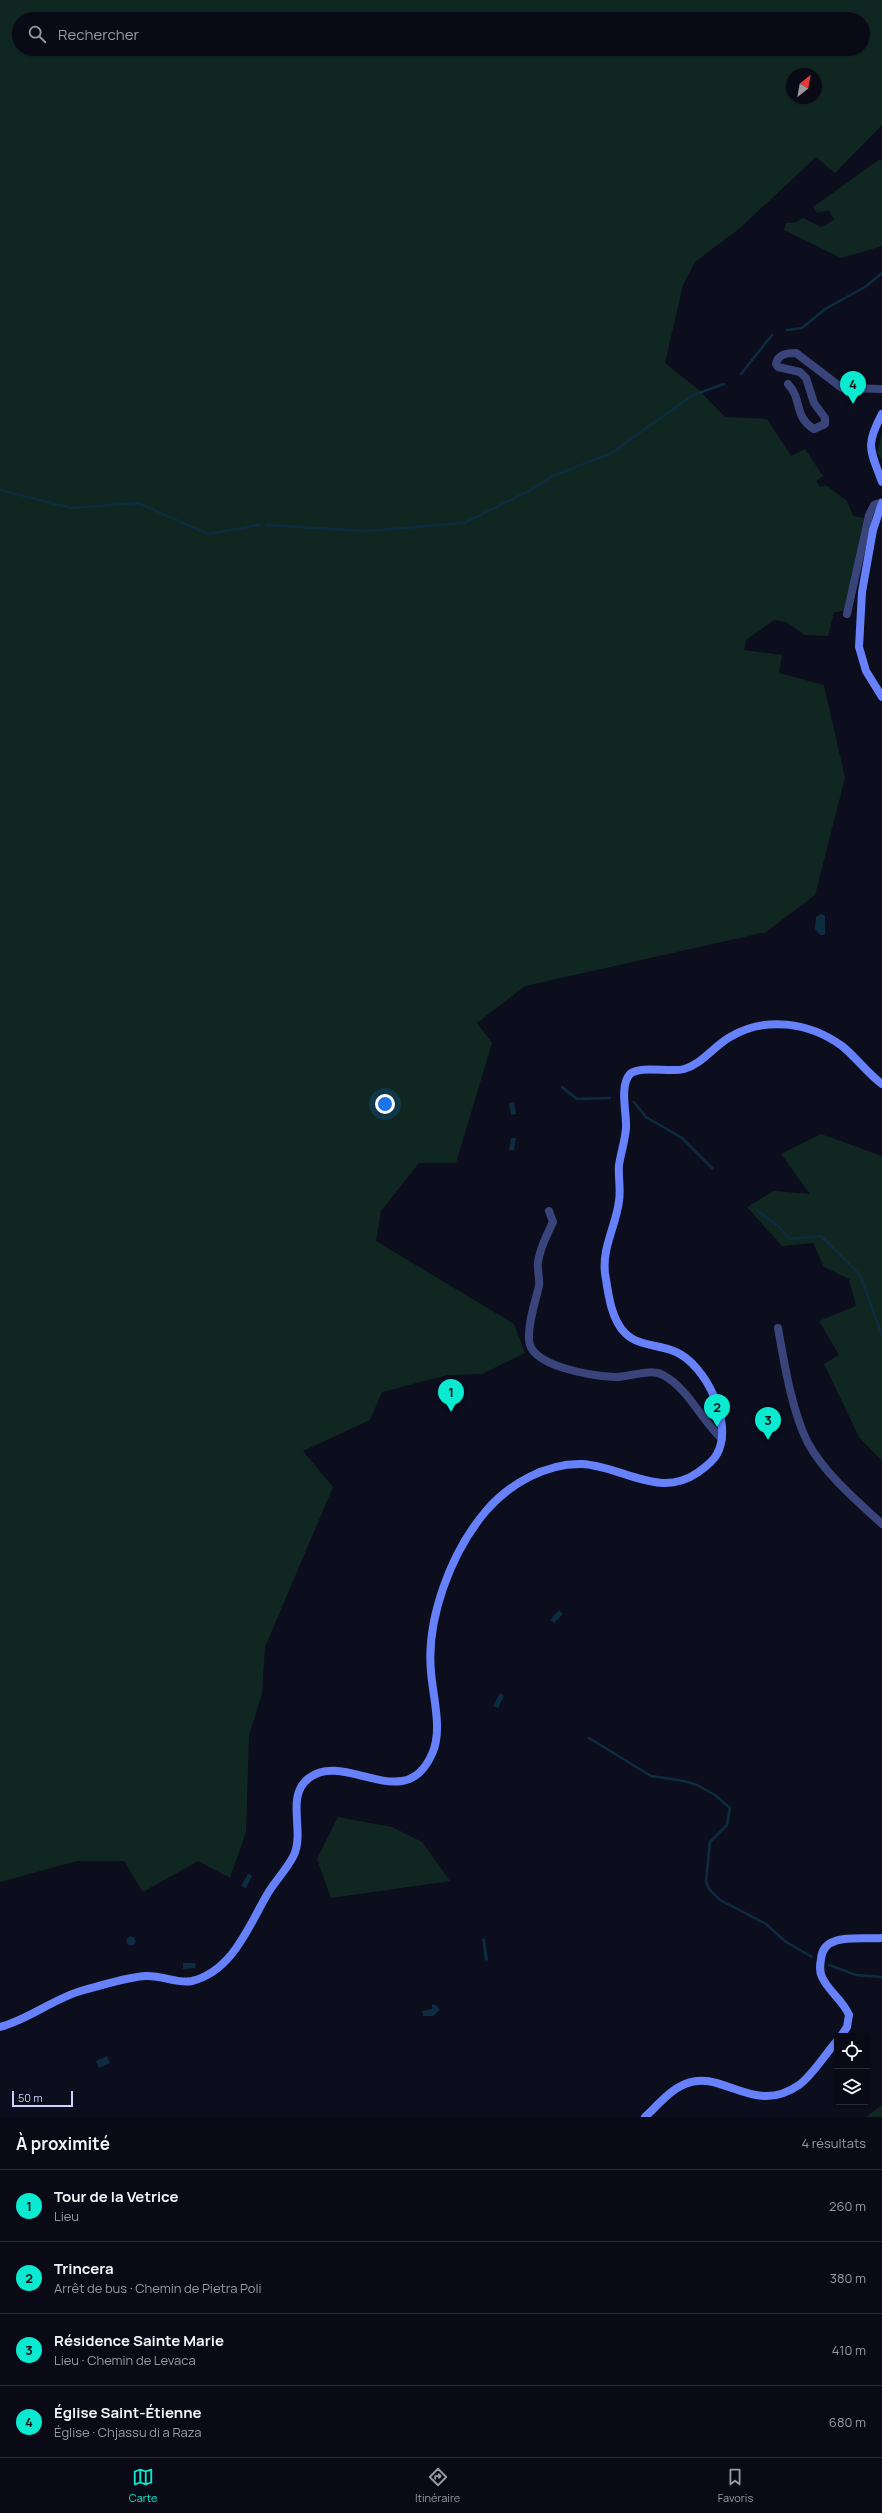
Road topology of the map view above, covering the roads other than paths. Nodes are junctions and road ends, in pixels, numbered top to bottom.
1 (788, 384) dead end
2 (882, 389) edge
3 (882, 414) edge
4 (882, 482) edge
5 (882, 503) edge
6 (848, 614) dead end
7 (882, 697) edge
8 (882, 1084) edge
9 (550, 1211) dead end
10 (778, 1328) dead end
11 (722, 1439) junction
12 (882, 1524) edge
13 (882, 1938) edge
14 (0, 2027) edge
15 (843, 2033) edge
16 (834, 2044) edge
17 (645, 2117) edge

1 - 2 street
3 - 4 street
5 - 6 street
5 - 7 street
8 - 11 street
9 - 11 street
10 - 12 street
11 - 14 street
13 - 15 street
16 - 17 street

